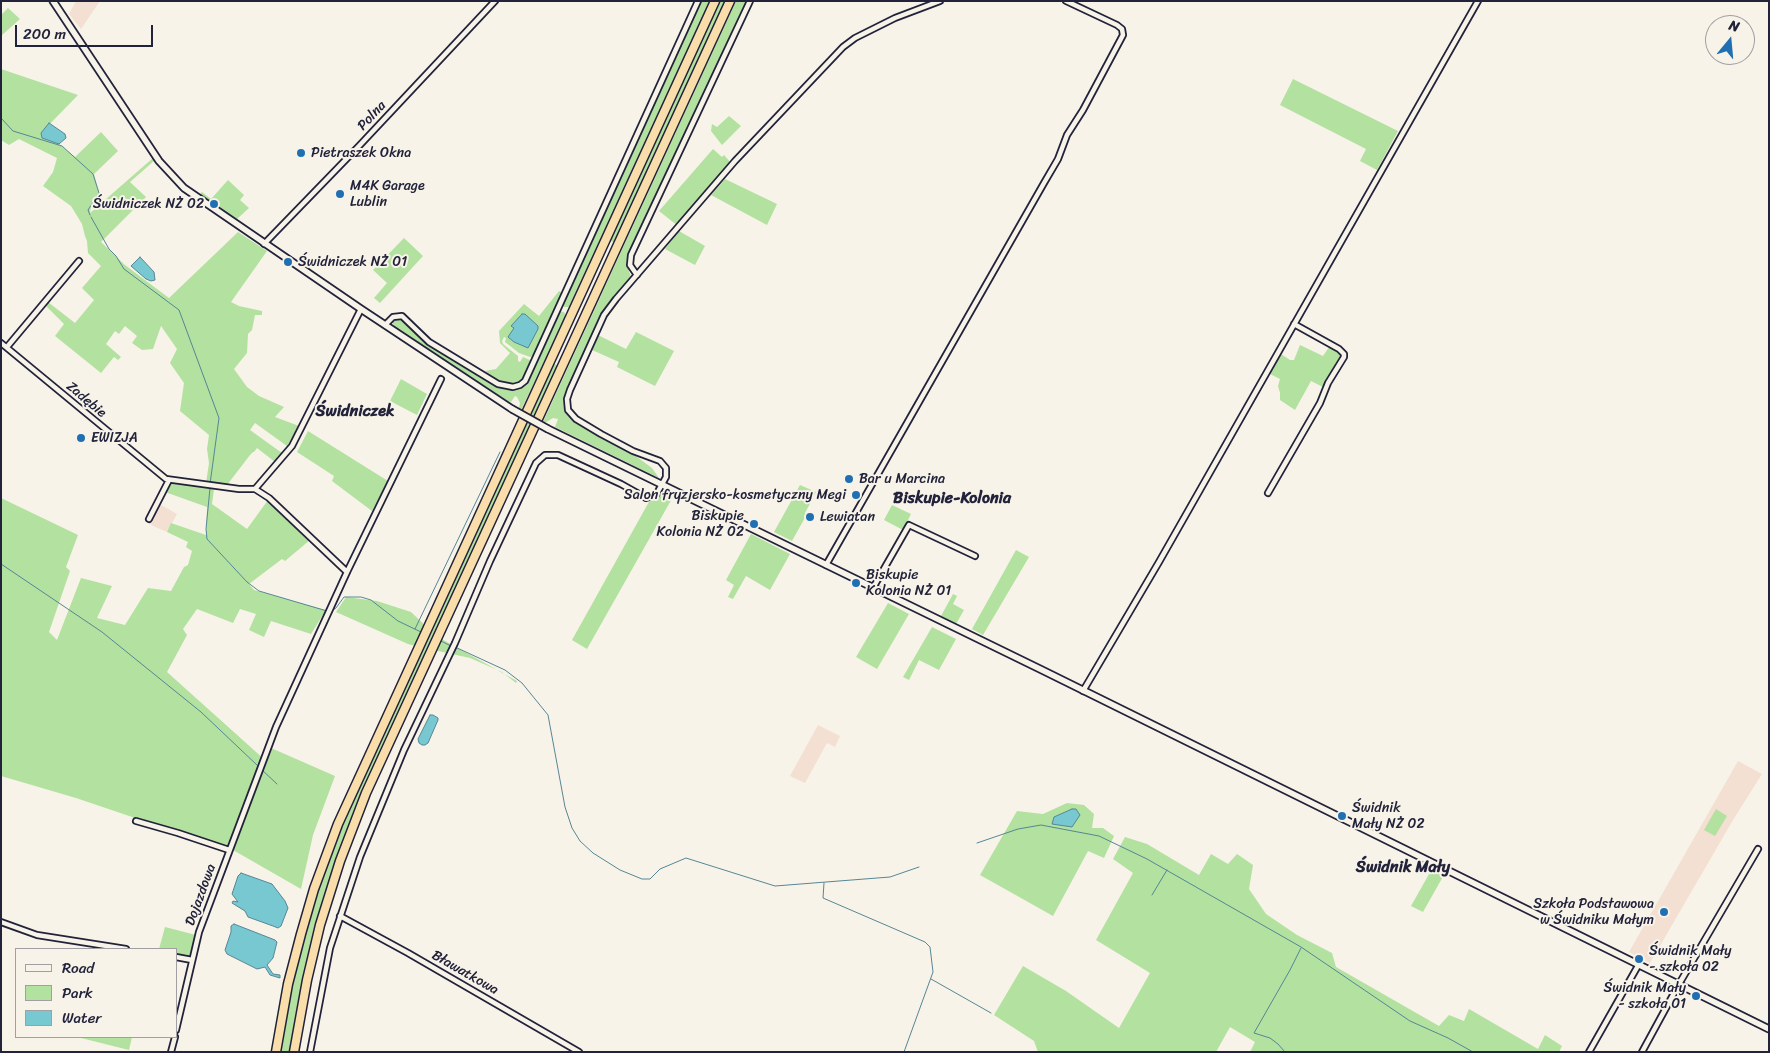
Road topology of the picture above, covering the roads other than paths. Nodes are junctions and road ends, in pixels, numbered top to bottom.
1 (53, 1) edge
2 (495, 1) edge
3 (698, 1) edge
4 (715, 1) edge
5 (730, 1) edge
6 (750, 1) edge
7 (940, 1) edge
8 (1066, 1) edge
9 (1478, 1) edge
10 (264, 244) junction
11 (79, 261) dead end
12 (637, 275) junction
13 (360, 309) junction
14 (1294, 324) junction
15 (385, 325) junction
16 (1, 342) edge
17 (7, 347) junction
18 (441, 379) dead end
19 (169, 480) junction
20 (662, 484) junction
21 (255, 489) junction
22 (1268, 493) dead end
23 (149, 519) dead end
24 (975, 556) dead end
25 (826, 565) junction
26 (347, 572) junction
27 (873, 588) junction
28 (1083, 691) junction
29 (136, 821) dead end
30 (1758, 849) dead end
31 (229, 850) junction
32 (340, 916) junction
33 (1, 922) edge
34 (120, 948) edge
35 (178, 957) edge
36 (192, 960) junction
37 (1639, 964) junction
38 (1679, 984) junction
39 (178, 1021) edge
40 (1769, 1029) edge
41 (175, 1038) edge
42 (171, 1052) edge
43 (276, 1052) edge
44 (294, 1052) edge
45 (310, 1052) edge
46 (578, 1052) edge
47 (1589, 1052) edge
48 (1642, 1052) edge

1 - 10 street
2 - 10 street, Polna
3 - 15 street
4 - 43 highway
5 - 44 highway
6 - 12 street
7 - 12 street
8 - 25 street
9 - 14 street
10 - 13 street
11 - 17 street
12 - 20 street
13 - 15 street
13 - 21 street
14 - 22 street
14 - 28 street
15 - 20 street, bridge
16 - 17 street, Zadębie
17 - 19 street, Zadębie
18 - 26 street, Dojazdowa
19 - 21 street, Zadębie
19 - 23 street
20 - 25 street
20 - 32 street
21 - 26 street
24 - 27 street
25 - 27 street
26 - 31 street, Dojazdowa
27 - 28 street
28 - 37 street
29 - 31 street
30 - 38 street
31 - 36 street, Dojazdowa
32 - 45 street
32 - 46 street, Bławatkowa
33 - 34 street
35 - 36 street
36 - 39 street, Dojazdowa
37 - 38 street
37 - 47 street
38 - 40 street
38 - 48 street
41 - 42 street

